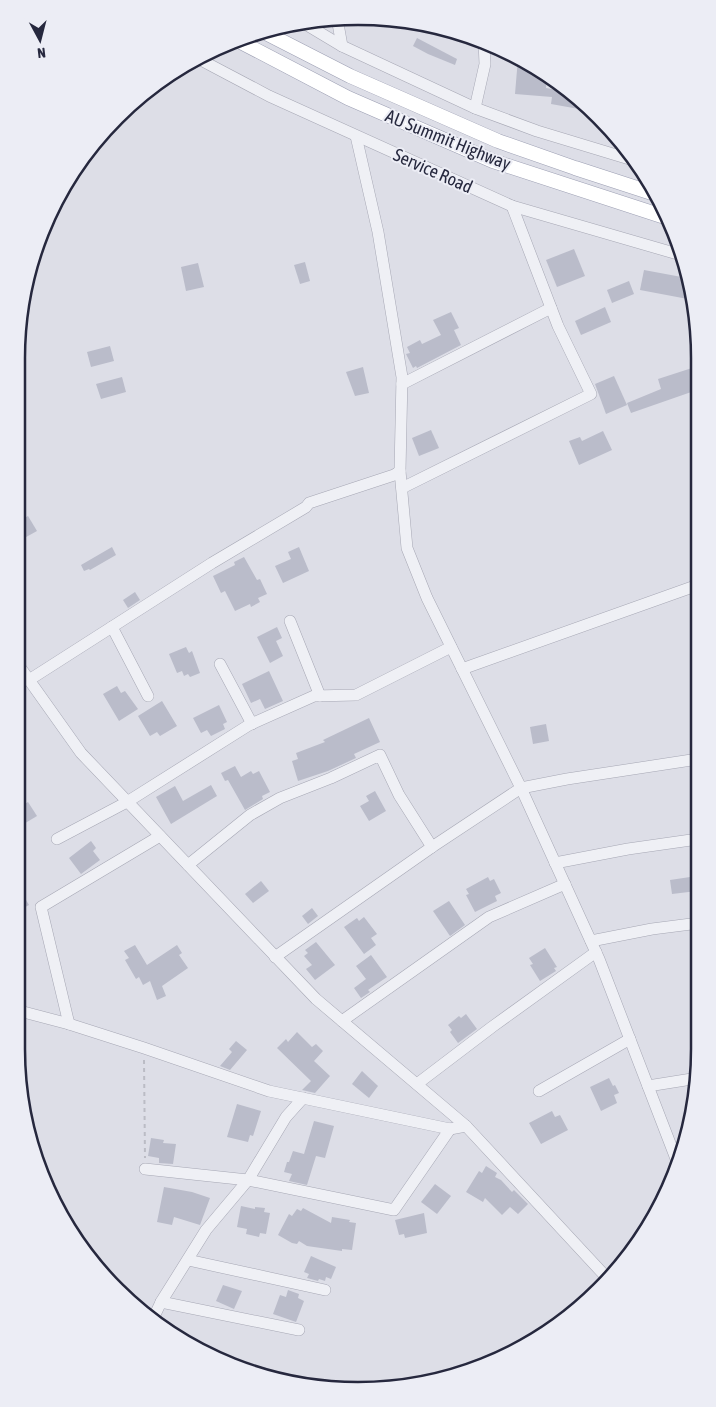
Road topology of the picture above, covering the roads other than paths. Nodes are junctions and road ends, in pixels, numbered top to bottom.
1 (338, 26) edge
2 (313, 28) edge
3 (272, 36) edge
4 (246, 45) edge
5 (342, 46) junction
6 (484, 50) edge
7 (205, 62) edge
8 (475, 108) junction
9 (356, 136) junction
10 (624, 157) edge
11 (645, 191) edge
12 (512, 206) junction
13 (659, 215) edge
14 (674, 253) edge
15 (551, 308) junction
16 (402, 384) junction
17 (400, 471) junction
18 (402, 488) junction
19 (691, 587) edge
20 (290, 621) dead end
21 (112, 627) junction
22 (451, 647) junction
23 (220, 664) dead end
24 (462, 669) junction
25 (25, 674) edge
26 (29, 680) junction
27 (148, 696) dead end
28 (320, 696) junction
29 (252, 724) junction
30 (691, 760) edge
31 (521, 788) junction
32 (127, 802) junction
33 (160, 836) junction
34 (57, 839) dead end
35 (691, 840) edge
36 (432, 847) junction
37 (555, 862) junction
38 (188, 865) junction
39 (565, 884) junction
40 (691, 924) edge
41 (593, 947) junction
42 (275, 956) junction
43 (25, 1012) edge
44 (342, 1021) junction
45 (69, 1024) junction
46 (630, 1039) junction
47 (689, 1079) edge
48 (417, 1084) junction
49 (648, 1086) junction
50 (539, 1091) dead end
51 (303, 1098) junction
52 (466, 1126) junction
53 (450, 1129) junction
54 (674, 1153) edge
55 (145, 1170) road end
56 (248, 1180) junction
57 (188, 1260) junction
58 (603, 1274) edge
59 (325, 1290) dead end
60 (161, 1302) junction
61 (156, 1313) edge
62 (299, 1330) dead end

1 - 5 street
2 - 5 street
3 - 11 main road, AU Summit Highway
4 - 13 main road, AU Summit Highway
5 - 8 street
6 - 8 street
7 - 9 street, Service Road
8 - 10 street
9 - 12 street, Service Road
9 - 16 street
12 - 14 street, Service Road
12 - 15 street
15 - 16 street
15 - 18 street
16 - 17 street
17 - 18 street
17 - 21 street
18 - 22 street
19 - 24 street
20 - 28 street
21 - 26 street
21 - 27 street
22 - 24 street
22 - 28 street
23 - 29 street
24 - 31 street
25 - 26 street
26 - 32 street
28 - 29 street
29 - 32 street
30 - 31 street
31 - 36 street
31 - 37 street
32 - 33 street
32 - 34 street
33 - 38 street
33 - 45 street
35 - 37 street
36 - 38 street
36 - 42 street
37 - 39 street
38 - 42 street
39 - 41 street
39 - 44 street
40 - 41 street
41 - 46 street
41 - 48 street
42 - 44 street
43 - 45 street
44 - 48 street
45 - 51 street
46 - 49 street
46 - 50 street
47 - 49 street
48 - 52 street
49 - 54 street
51 - 53 street
51 - 56 street
52 - 53 street
52 - 58 street
53 - 56 street
55 - 56 street
56 - 57 street
57 - 59 street
57 - 60 street
60 - 61 street
60 - 62 street

